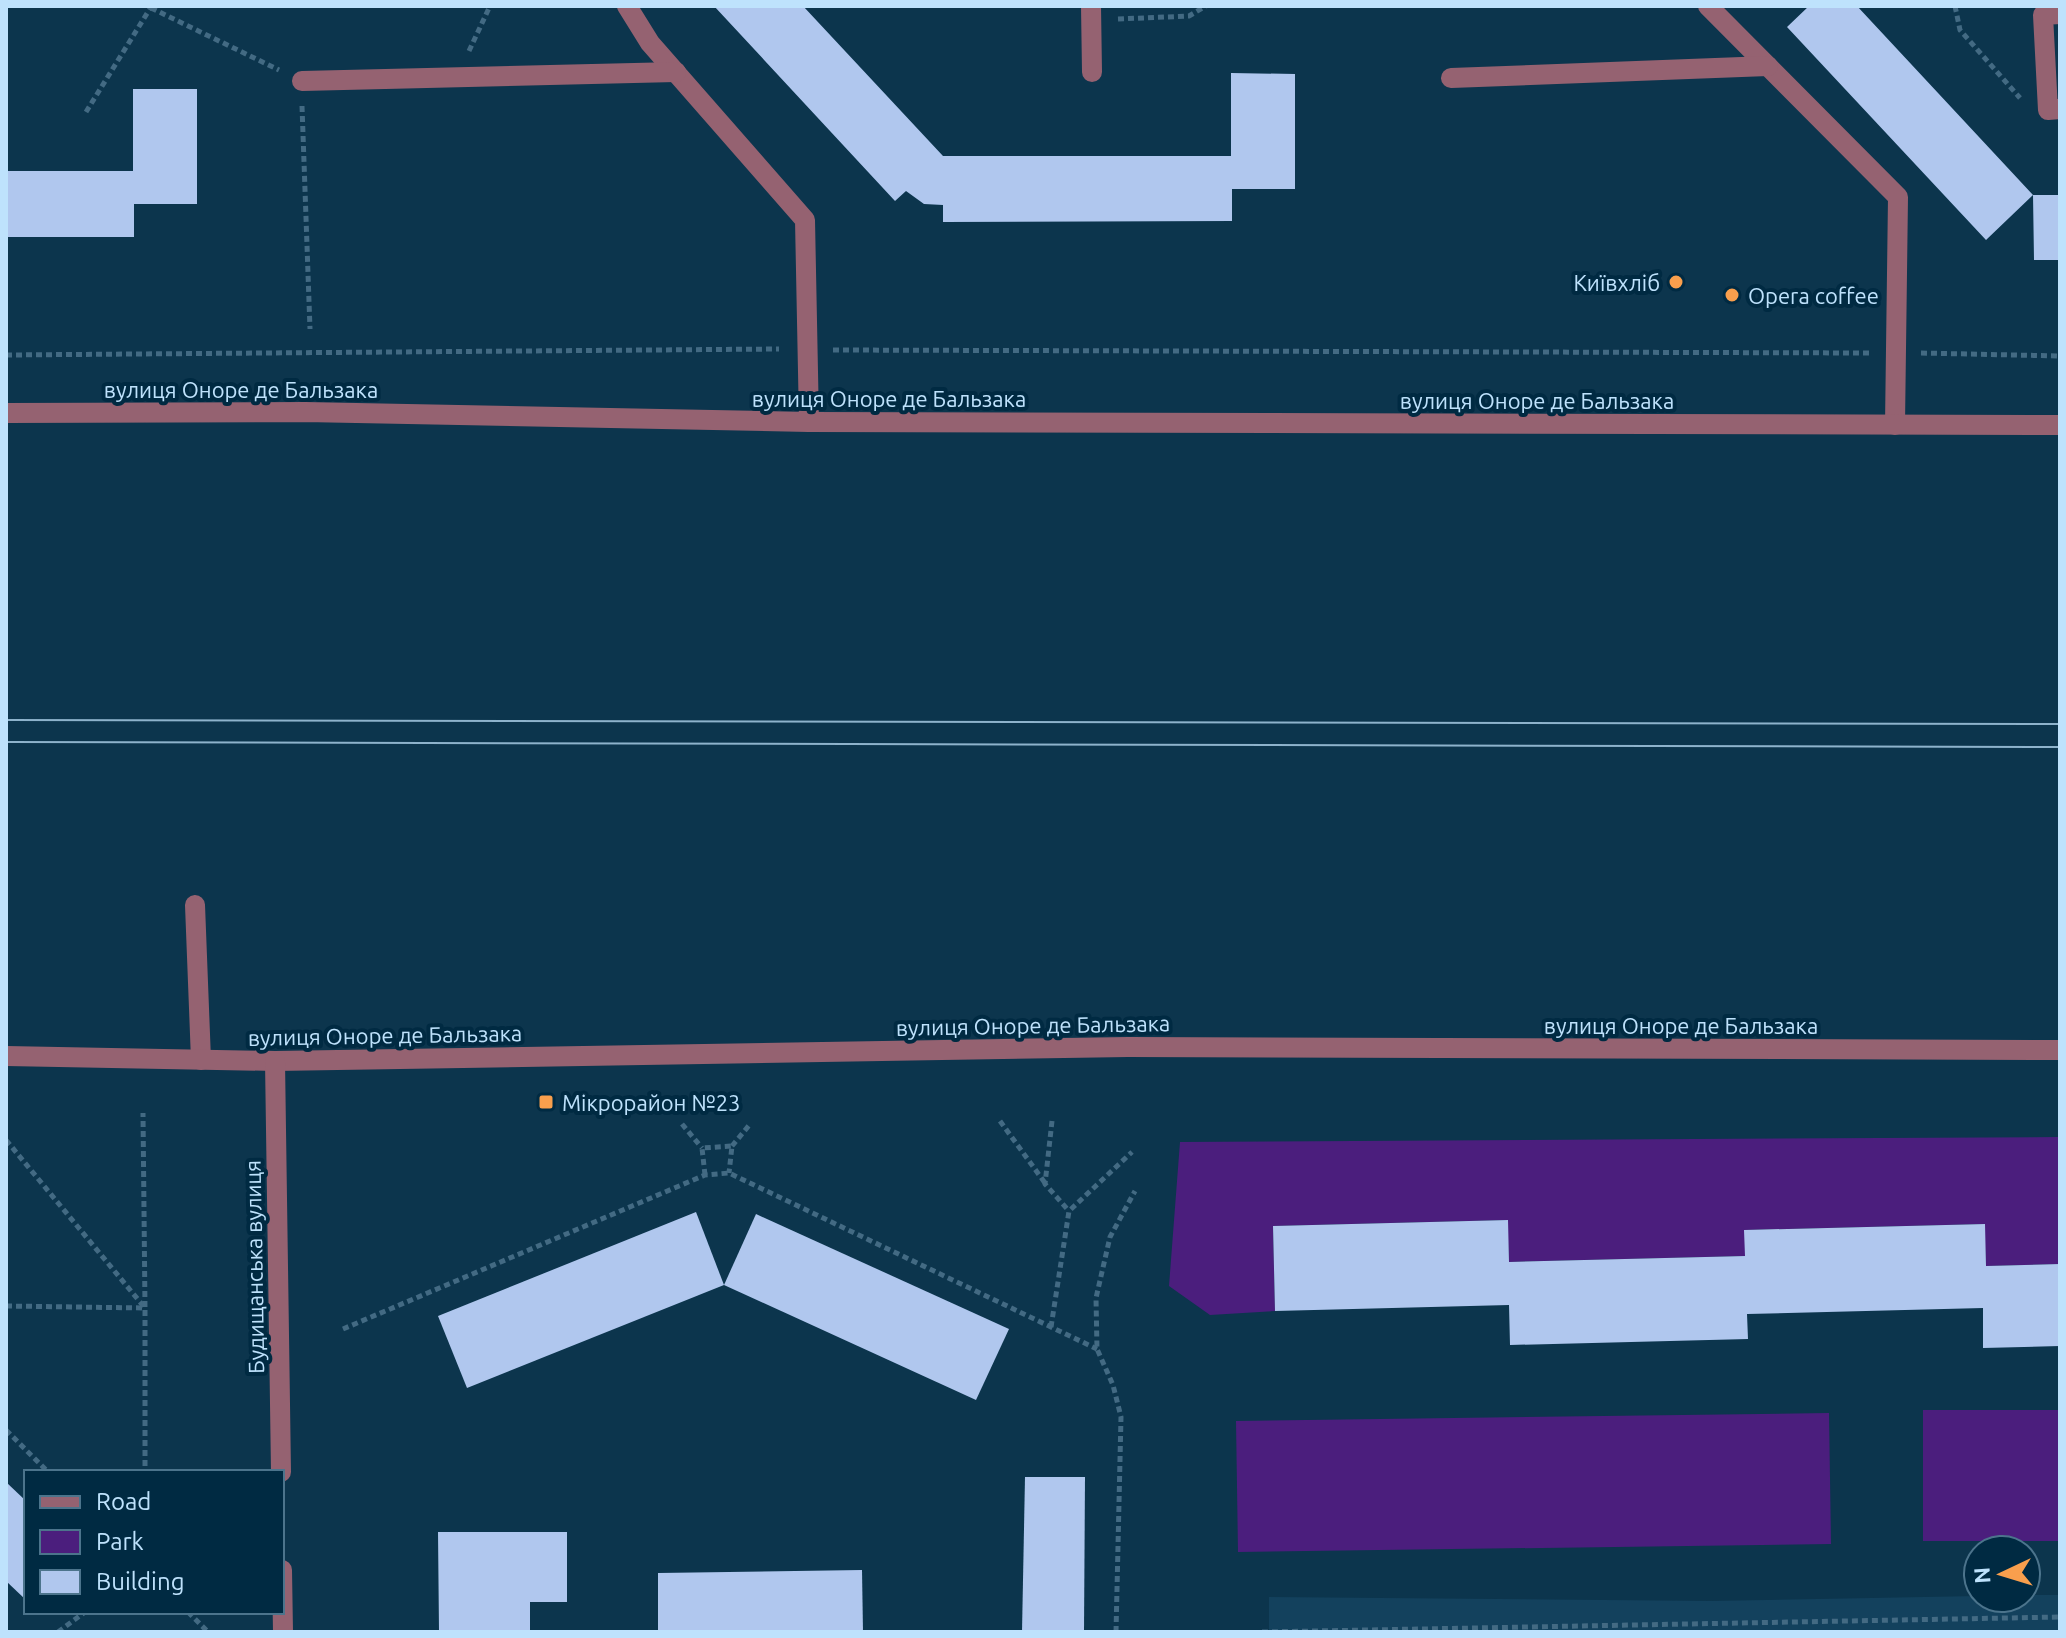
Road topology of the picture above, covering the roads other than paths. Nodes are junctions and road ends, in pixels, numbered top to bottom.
1 (627, 6) edge
2 (1708, 6) edge
3 (1091, 13) edge
4 (2060, 14) edge
5 (1768, 66) junction
6 (676, 72) junction
7 (1092, 72) dead end
8 (1451, 78) dead end
9 (302, 81) road end
10 (2054, 109) edge
11 (6, 413) edge
12 (809, 422) junction
13 (1895, 425) junction
14 (2060, 425) edge
15 (195, 905) dead end
16 (2060, 1050) edge
17 (6, 1056) edge
18 (201, 1060) junction
19 (275, 1061) junction
20 (281, 1470) edge

1 - 6 street
2 - 5 street
3 - 7 street
4 - 10 street
5 - 8 street
5 - 13 street
6 - 9 street
6 - 12 street
11 - 12 street, вулиця Оноре де Бальзака
12 - 13 street, вулиця Оноре де Бальзака
13 - 14 street, вулиця Оноре де Бальзака
15 - 18 street
16 - 19 street, вулиця Оноре де Бальзака
17 - 18 street, вулиця Оноре де Бальзака
18 - 19 street, вулиця Оноре де Бальзака
19 - 20 street, Будищанська вулиця

